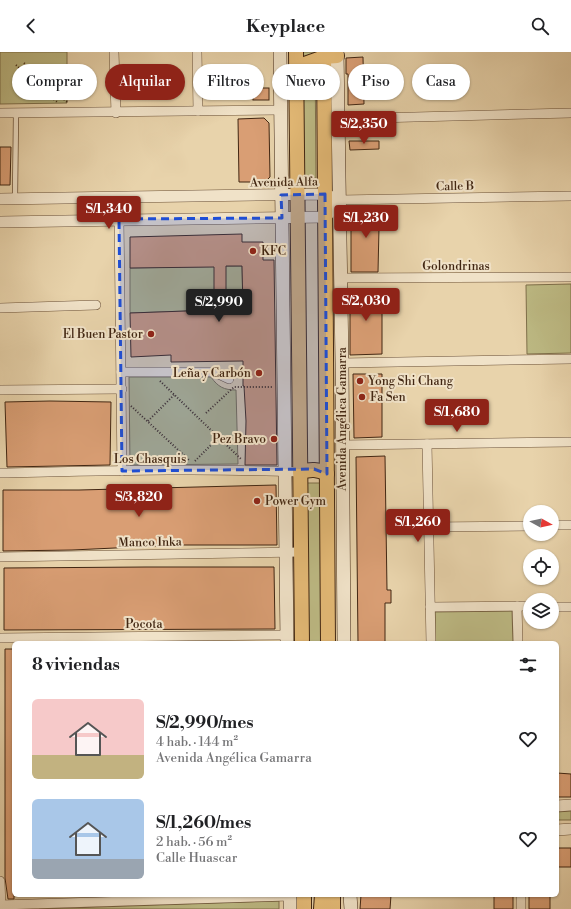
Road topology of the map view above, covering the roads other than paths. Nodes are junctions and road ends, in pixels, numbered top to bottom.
1 (114, 52) edge
2 (197, 52) edge
3 (280, 52) edge
4 (296, 52) edge
5 (330, 54) edge
6 (296, 64) edge
7 (304, 64) edge
8 (296, 100) edge
9 (280, 110) junction
10 (198, 111) junction
11 (0, 113) edge
12 (16, 113) junction
13 (116, 113) junction
14 (571, 113) edge
15 (338, 119) junction
16 (325, 194) junction
17 (281, 195) junction
18 (297, 195) junction
19 (571, 196) edge
20 (0, 199) edge
21 (15, 199) junction
22 (340, 200) junction
23 (326, 217) junction
24 (282, 218) junction
25 (298, 218) junction
26 (119, 219) junction
27 (0, 222) edge
28 (571, 277) edge
29 (341, 278) junction
30 (96, 305) dead end
31 (0, 308) edge
32 (571, 359) edge
33 (342, 363) junction
34 (121, 372) junction
35 (229, 378) dead end
36 (0, 390) edge
37 (122, 393) junction
38 (571, 442) edge
39 (427, 444) junction
40 (342, 445) junction
41 (122, 471) junction
42 (285, 471) junction
43 (300, 472) junction
44 (0, 473) edge
45 (327, 474) junction
46 (559, 525) edge
47 (571, 525) edge
48 (523, 526) edge
49 (429, 527) junction
50 (286, 552) junction
51 (301, 552) junction
52 (0, 557) edge
53 (327, 605) junction
54 (517, 606) junction
55 (523, 606) edge
56 (559, 607) edge
57 (571, 607) edge
58 (430, 608) junction
59 (0, 638) edge
60 (287, 639) edge
61 (78, 640) edge
62 (198, 640) edge
63 (302, 641) edge
64 (328, 641) edge
65 (336, 641) edge
66 (344, 641) edge
67 (431, 641) edge
68 (518, 641) edge
69 (571, 805) edge
70 (559, 806) edge
71 (571, 829) edge
72 (559, 830) edge
73 (0, 882) edge
74 (188, 897) edge
75 (294, 897) edge
76 (296, 897) edge
77 (323, 897) edge
78 (333, 897) edge
79 (350, 897) edge
80 (521, 897) edge
81 (82, 899) edge
82 (0, 906) edge
83 (290, 909) edge
84 (304, 909) edge
85 (322, 909) edge
86 (333, 909) edge
87 (351, 909) edge
88 (521, 909) edge

1 - 13 street
2 - 10 street
3 - 9 main road
4 - 6 main road
5 - 7 main road
5 - 15 main road, Avenida Angélica Gamarra
5 - 16 main road, Avenida Angélica Gamarra
8 - 18 main road
9 - 10 street
9 - 17 main road
10 - 13 street
11 - 12 street
12 - 13 street
12 - 21 lane
14 - 15 street
15 - 22 main road, Avenida Angélica Gamarra
16 - 18 street, Avenida Alfa
16 - 22 street, Avenida Alfa
16 - 23 main road, Avenida Angélica Gamarra
17 - 18 street, Avenida Alfa
17 - 21 street, Avenida Alfa
17 - 24 main road
18 - 25 main road
19 - 22 street, Calle B
20 - 21 street, Avenida Alfa
22 - 23 street
22 - 29 main road, Avenida Angélica Gamarra
23 - 25 street
23 - 45 main road, Avenida Angélica Gamarra
24 - 25 street
24 - 26 street
24 - 42 main road
25 - 43 main road
26 - 27 street
26 - 34 street
28 - 29 street, Golondrinas
29 - 33 main road, Avenida Angélica Gamarra
30 - 31 street
32 - 33 street
33 - 40 main road, Avenida Angélica Gamarra
34 - 35 street
34 - 37 street
36 - 37 street
37 - 41 street
38 - 39 street
39 - 40 street
39 - 49 street
40 - 66 main road, Avenida Angélica Gamarra
41 - 42 street, Los Chasquis
41 - 44 street, Los Chasquis
42 - 43 street, Los Chasquis
42 - 50 main road
43 - 45 main road
43 - 51 main road
45 - 53 main road, Avenida Angélica Gamarra
46 - 47 street
48 - 49 street
49 - 58 street
50 - 51 street, Manco Inka
50 - 52 street, Manco Inka
50 - 60 main road
51 - 63 main road
53 - 64 main road, Avenida Angélica Gamarra
53 - 65 main road
54 - 55 street
54 - 58 street
54 - 68 street
56 - 57 street
58 - 67 street
59 - 61 street, Pocota
60 - 62 street, Pocota
61 - 62 street, Pocota
69 - 70 street
71 - 72 street
73 - 82 street
74 - 81 street
75 - 83 main road
76 - 84 main road
77 - 85 highway
78 - 86 main road
79 - 87 main road
80 - 88 street
81 - 82 street

